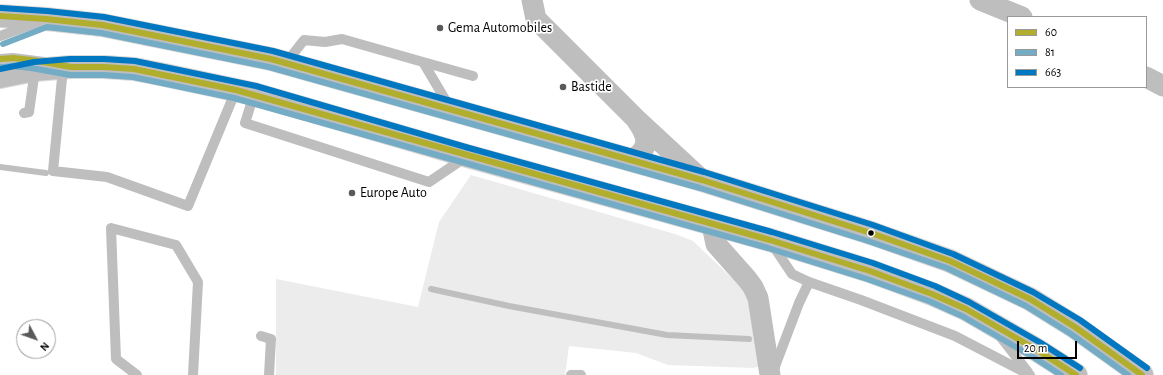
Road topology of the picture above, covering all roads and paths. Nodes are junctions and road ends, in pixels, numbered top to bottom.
1 (532, 0) edge
2 (980, 0) edge
3 (0, 16) edge
4 (1020, 16) edge
5 (46, 19) junction
6 (0, 36) edge
7 (0, 59) edge
8 (423, 62) junction
9 (286, 64) junction
10 (67, 67) junction
11 (36, 70) junction
12 (473, 76) dead end
13 (0, 77) edge
14 (1147, 78) edge
15 (1163, 86) edge
16 (245, 92) junction
17 (451, 110) junction
18 (24, 113) dead end
19 (636, 119) junction
20 (467, 156) junction
21 (632, 160) junction
22 (702, 180) junction
23 (712, 225) junction
24 (770, 240) junction
25 (809, 282) junction
26 (988, 321) junction
27 (261, 336) dead end
28 (137, 375) edge
29 (192, 375) edge
30 (270, 375) edge
31 (571, 375) edge
32 (581, 375) edge
33 (771, 375) edge
34 (1030, 375) edge
35 (1076, 375) edge
36 (1142, 375) edge

1 - 19 street
2 - 4 street
3 - 5 main road
5 - 6 lane
5 - 9 main road
7 - 10 lane
8 - 9 lane
8 - 12 lane
8 - 17 lane
9 - 17 main road
10 - 11 main road
10 - 16 main road
10 - 16 lane
11 - 13 main road
11 - 18 lane
14 - 15 street
16 - 20 main road
16 - 20 lane
17 - 21 main road
19 - 21 street
19 - 22 street
20 - 23 main road
21 - 22 main road
22 - 36 main road
23 - 24 main road
23 - 33 street
24 - 25 lane
24 - 26 main road
25 - 33 lane
25 - 34 lane
26 - 34 lane
26 - 35 main road
27 - 30 lane
28 - 29 lane
31 - 32 lane

